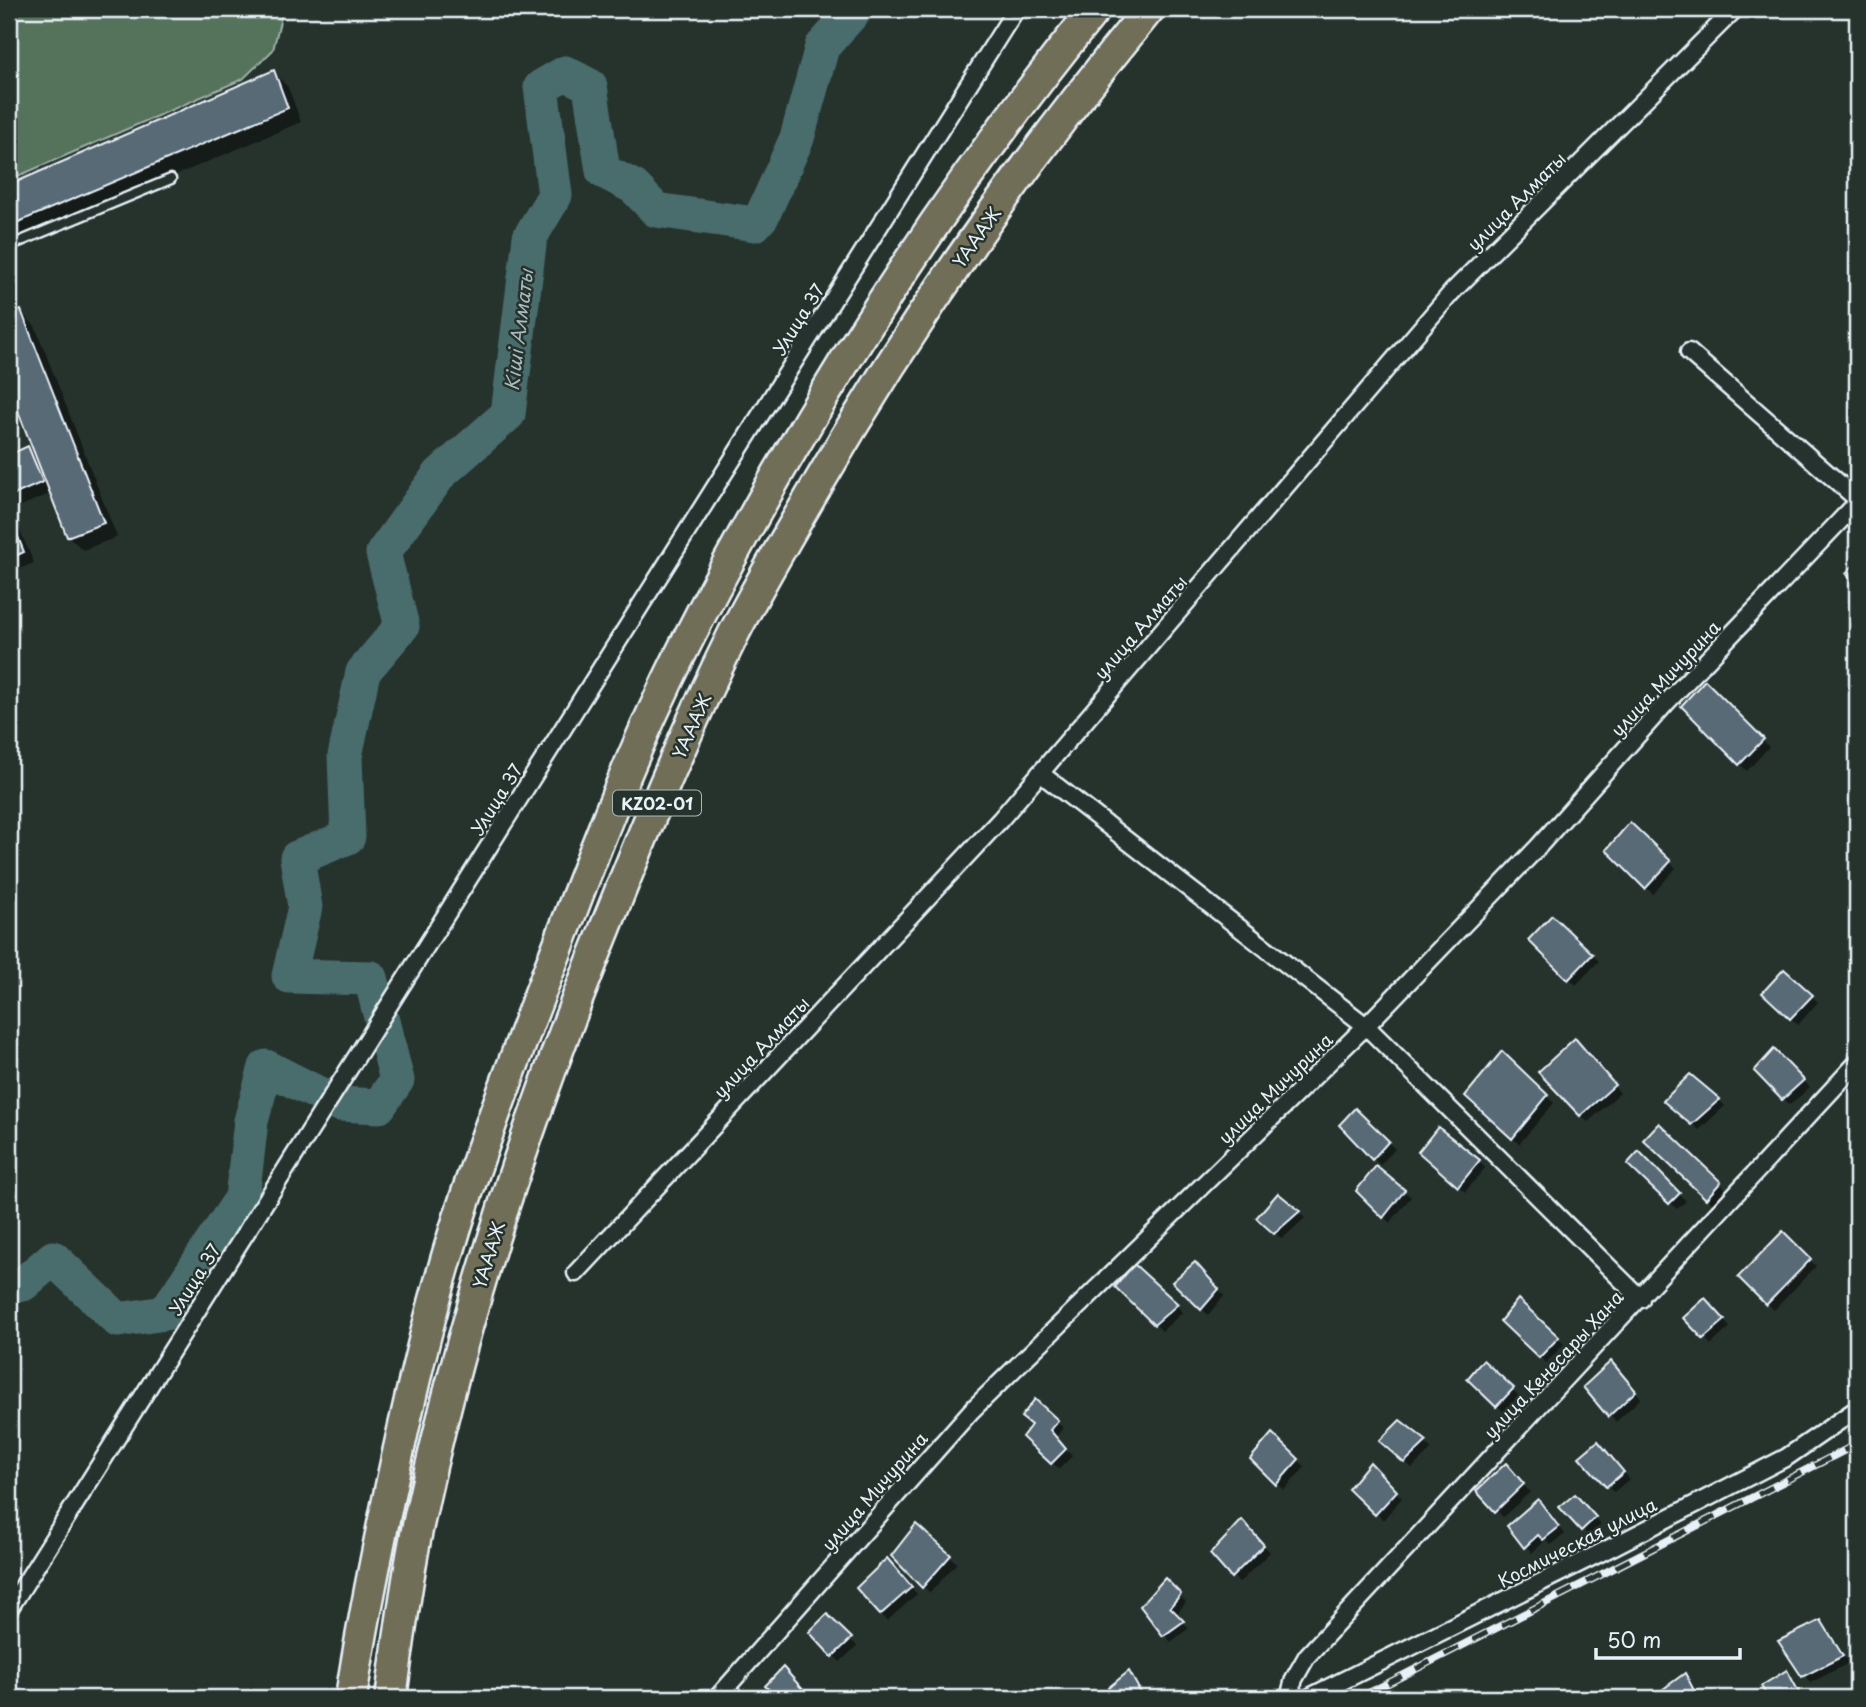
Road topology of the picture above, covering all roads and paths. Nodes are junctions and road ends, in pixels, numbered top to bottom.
1 (1016, 9) edge
2 (1095, 9) edge
3 (1149, 9) edge
4 (1735, 9) edge
5 (171, 179) dead end
6 (9, 246) edge
7 (1689, 352) dead end
8 (1857, 501) edge
9 (1040, 773) junction
10 (1366, 1026) junction
11 (1857, 1063) edge
12 (576, 1273) dead end
13 (1641, 1299) junction
14 (1857, 1409) edge
15 (9, 1609) edge
16 (351, 1698) edge
17 (391, 1698) edge
18 (717, 1698) edge
19 (1289, 1698) edge
20 (1308, 1698) edge

1 - 15 street, Улица 37
2 - 16 highway, KZ02-01
3 - 17 highway, ҮАААЖ / KZ02-01
4 - 9 street, улица Алматы
5 - 6 lane
7 - 8 street
8 - 10 street, улица Мичурина
9 - 10 street
9 - 12 street, улица Алматы
10 - 13 street
10 - 18 street, улица Мичурина
11 - 13 street, улица Кенесары Хана
13 - 19 street, улица Кенесары Хана
14 - 20 street, Космическая улица

